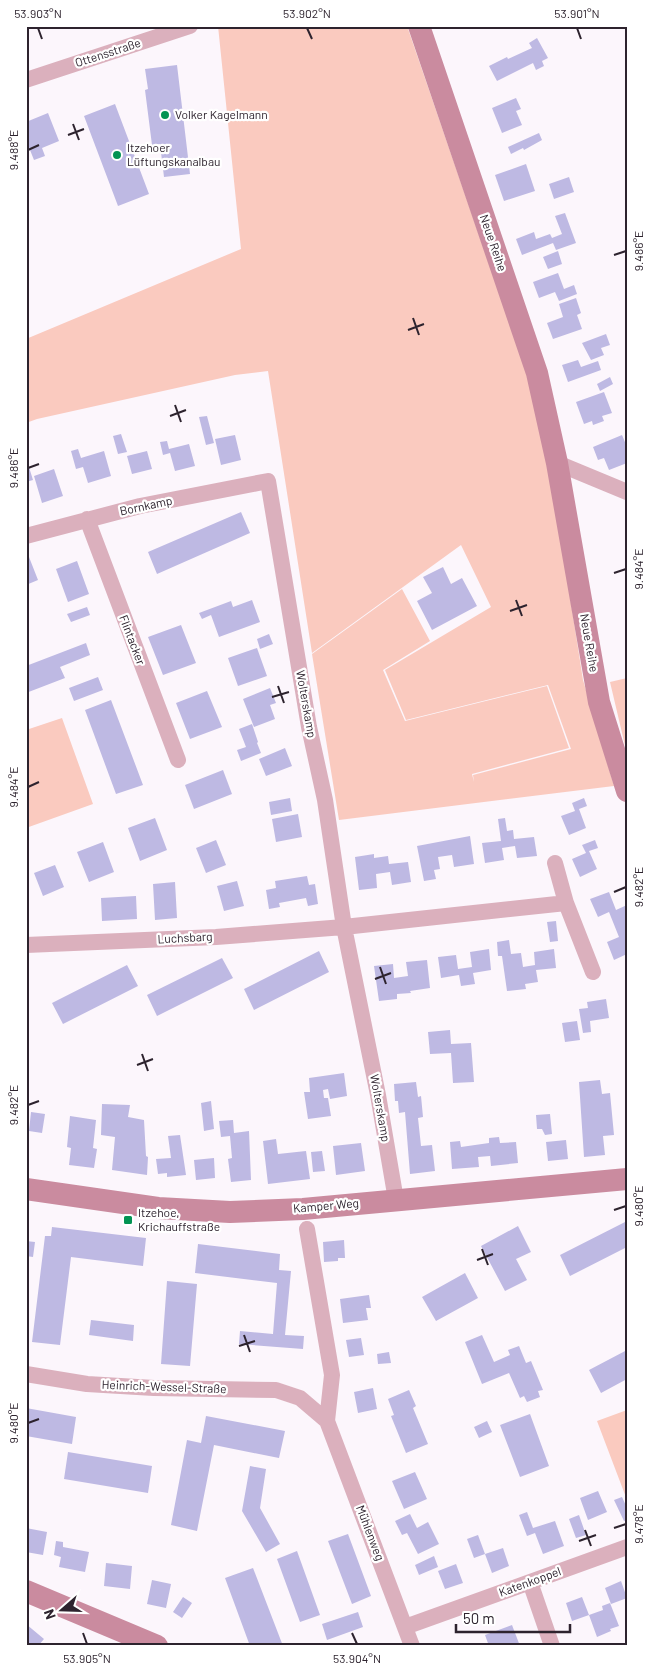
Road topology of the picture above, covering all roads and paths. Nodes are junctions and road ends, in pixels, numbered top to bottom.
1 (190, 26) edge
2 (419, 26) edge
3 (26, 80) edge
4 (557, 463) junction
5 (268, 481) joint
6 (627, 492) edge
7 (87, 519) junction
8 (26, 536) edge
9 (178, 760) dead end
10 (627, 791) edge
11 (555, 863) dead end
12 (566, 902) junction
13 (344, 927) junction
14 (26, 945) edge
15 (593, 972) dead end
16 (627, 1179) edge
17 (26, 1189) edge
18 (396, 1200) junction
19 (307, 1229) dead end
20 (26, 1374) edge
21 (300, 1398) joint
22 (327, 1421) junction
23 (627, 1547) edge
24 (530, 1582) junction
25 (26, 1591) edge
26 (405, 1627) junction
27 (157, 1646) edge
28 (412, 1646) edge
29 (552, 1646) edge

1 - 3 street, Ottensstraße
2 - 4 street, Neue Reihe
4 - 6 street
4 - 10 street, Neue Reihe
5 - 7 street, Bornkamp
5 - 13 street, Wolterskamp
7 - 8 street, Bornkamp
7 - 9 street, Flintacker
11 - 12 street
12 - 13 street
12 - 15 street
13 - 14 street, Luchsbarg
13 - 18 street, Wolterskamp
16 - 18 street, Kamper Weg
17 - 18 street, Kamper Weg
19 - 22 street, Mühlenweg
20 - 21 street, Heinrich-Wessel-Straße
21 - 22 street, Mühlenweg
22 - 26 street, Mühlenweg
23 - 24 street, Katenkoppel
24 - 26 street, Katenkoppel
24 - 29 street
25 - 27 street
26 - 28 street, Mühlenweg

